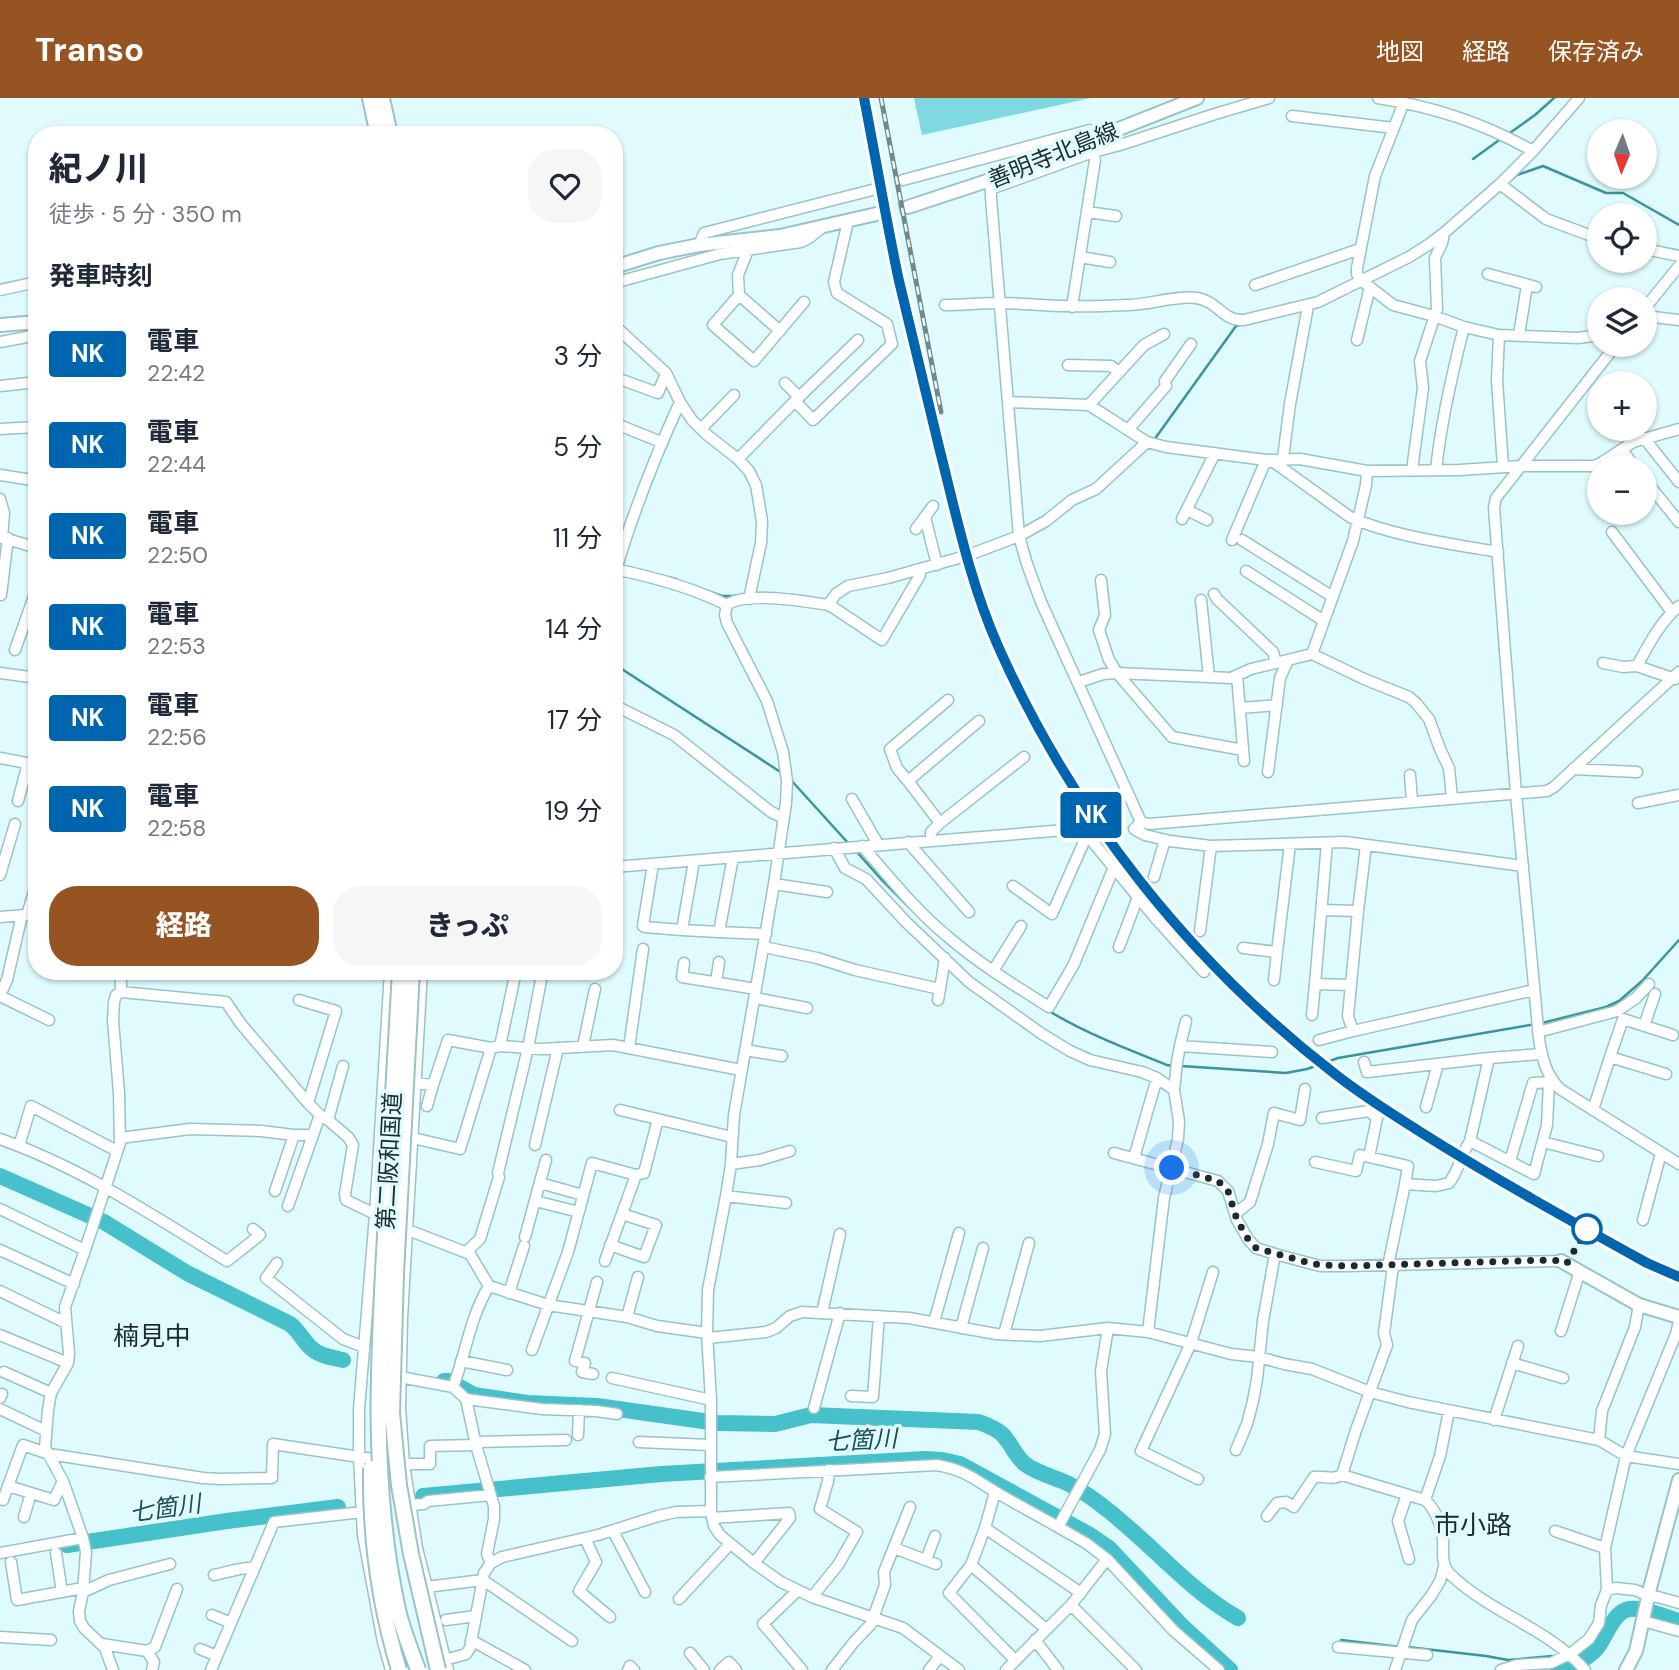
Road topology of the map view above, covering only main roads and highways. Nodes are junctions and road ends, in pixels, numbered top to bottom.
1 (370, 98) edge
2 (382, 98) edge
3 (1197, 98) edge
4 (376, 126) edge
5 (388, 126) edge
6 (908, 207) tunnel mouth
7 (881, 213) tunnel mouth
8 (623, 264) edge
9 (28, 323) edge
10 (0, 325) edge
11 (399, 980) edge
12 (412, 980) edge
13 (1561, 1261) road end
14 (396, 1273) junction
15 (1679, 1319) edge
16 (371, 1348) junction
17 (1679, 1480) edge
18 (443, 1667) edge
19 (399, 1670) edge
20 (419, 1670) edge
21 (1626, 1670) edge

1 - 4 highway
2 - 5 highway
3 - 6 main road, 善明寺北島線
7 - 8 main road
9 - 10 main road
11 - 16 highway, 第二阪和国道, bridge
12 - 14 highway, 第二阪和国道, bridge
13 - 15 main road
14 - 18 highway, bridge
14 - 20 highway, bridge
16 - 19 highway, bridge
16 - 20 highway, bridge
17 - 21 main road

